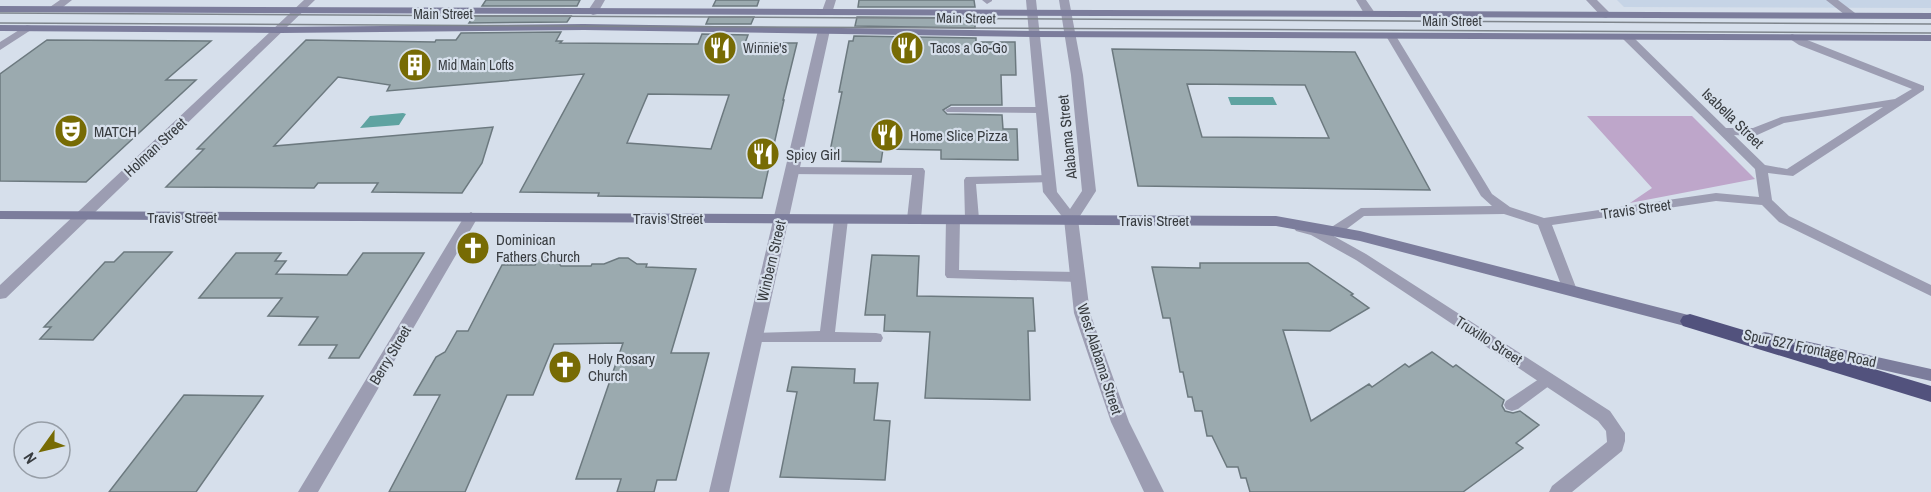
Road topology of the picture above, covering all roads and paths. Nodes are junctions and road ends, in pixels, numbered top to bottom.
1 (67, 0) edge
2 (310, 0) edge
3 (600, 0) edge
4 (1361, 0) edge
5 (1591, 0) edge
6 (1831, 0) edge
7 (830, 6) edge
8 (1031, 6) edge
9 (1065, 6) edge
10 (0, 9) edge
11 (54, 9) junction
12 (300, 10) junction
13 (593, 12) junction
14 (1369, 13) junction
15 (1606, 15) junction
16 (1853, 16) junction
17 (1931, 16) edge
18 (0, 28) edge
19 (27, 28) junction
20 (280, 30) junction
21 (824, 30) junction
22 (1034, 34) junction
23 (1070, 34) junction
24 (1391, 36) junction
25 (1626, 36) junction
26 (1792, 37) junction
27 (1931, 38) edge
28 (0, 47) edge
29 (1900, 101) junction
30 (951, 110) dead end
31 (1041, 110) junction
32 (1723, 131) junction
33 (1761, 168) junction
34 (791, 171) junction
35 (1049, 179) junction
36 (1766, 201) junction
37 (1505, 210) junction
38 (0, 215) edge
39 (81, 217) junction
40 (471, 217) junction
41 (780, 219) junction
42 (841, 219) junction
43 (914, 219) junction
44 (953, 219) junction
45 (972, 219) junction
46 (1071, 219) junction
47 (1276, 221) junction
48 (1544, 222) junction
49 (1335, 231) junction
50 (1078, 277) junction
51 (1570, 290) junction
52 (1931, 291) edge
53 (0, 294) edge
54 (1690, 321) junction
55 (827, 337) junction
56 (754, 338) junction
57 (876, 338) dead end
58 (1931, 375) edge
59 (1548, 379) junction
60 (1931, 394) edge
61 (1512, 405) dead end
62 (308, 492) edge
63 (718, 492) edge
64 (1154, 492) edge
65 (1559, 492) edge

1 - 11 street
2 - 12 street, Holman Street
3 - 13 street
4 - 14 street
5 - 15 street
6 - 16 street
7 - 8 main road, Main Street
7 - 13 main road, Main Street
8 - 9 main road, Main Street
8 - 22 street, Alabama Street
9 - 14 main road, Main Street
9 - 23 street, Alabama Street
10 - 11 main road, Main Street
11 - 12 main road, Main Street
12 - 13 main road, Main Street
12 - 20 street, Holman Street
14 - 15 main road, Main Street
15 - 16 main road, Main Street
16 - 17 main road, Main Street
18 - 19 main road, Main Street
19 - 20 main road, Main Street
19 - 28 street
20 - 21 main road, Main Street
20 - 39 street, Holman Street
21 - 22 main road, Main Street
21 - 34 street, Winbern Street
22 - 23 main road, Main Street
22 - 31 street, Alabama Street
23 - 24 main road, Main Street
23 - 46 street, Alabama Street
24 - 25 main road, Main Street
24 - 37 lane
25 - 26 main road, Main Street
25 - 32 lane, Isabella Street
26 - 27 main road, Main Street
26 - 29 lane
29 - 32 lane
29 - 33 lane
30 - 31 lane
31 - 35 street, Alabama Street
32 - 33 lane, Isabella Street
33 - 36 lane, Isabella Street
34 - 41 street, Winbern Street
34 - 43 lane
35 - 45 lane
35 - 46 street, Alabama Street
36 - 48 lane, Travis Street
36 - 52 lane
37 - 48 lane, Travis Street
37 - 49 lane, Travis Street
38 - 39 main road, Travis Street
39 - 40 main road, Travis Street
39 - 53 street, Holman Street
40 - 41 main road, Travis Street
40 - 62 street, Berry Street
41 - 42 main road, Travis Street
41 - 56 street, Winbern Street
42 - 43 main road, Travis Street
42 - 55 lane
43 - 44 main road, Travis Street
44 - 45 main road, Travis Street
44 - 50 lane
45 - 46 main road, Travis Street
46 - 47 main road, Travis Street
46 - 50 street, West Alabama Street
47 - 49 main road, Travis Street
47 - 59 street, Truxillo Street
48 - 51 lane
49 - 51 main road, Travis Street
50 - 64 street, West Alabama Street
51 - 54 main road, Travis Street
54 - 58 main road, Spur 527 Frontage Road
54 - 60 highway
55 - 56 lane
55 - 57 lane
56 - 63 street, Winbern Street
59 - 61 lane
59 - 65 street, Truxillo Street

